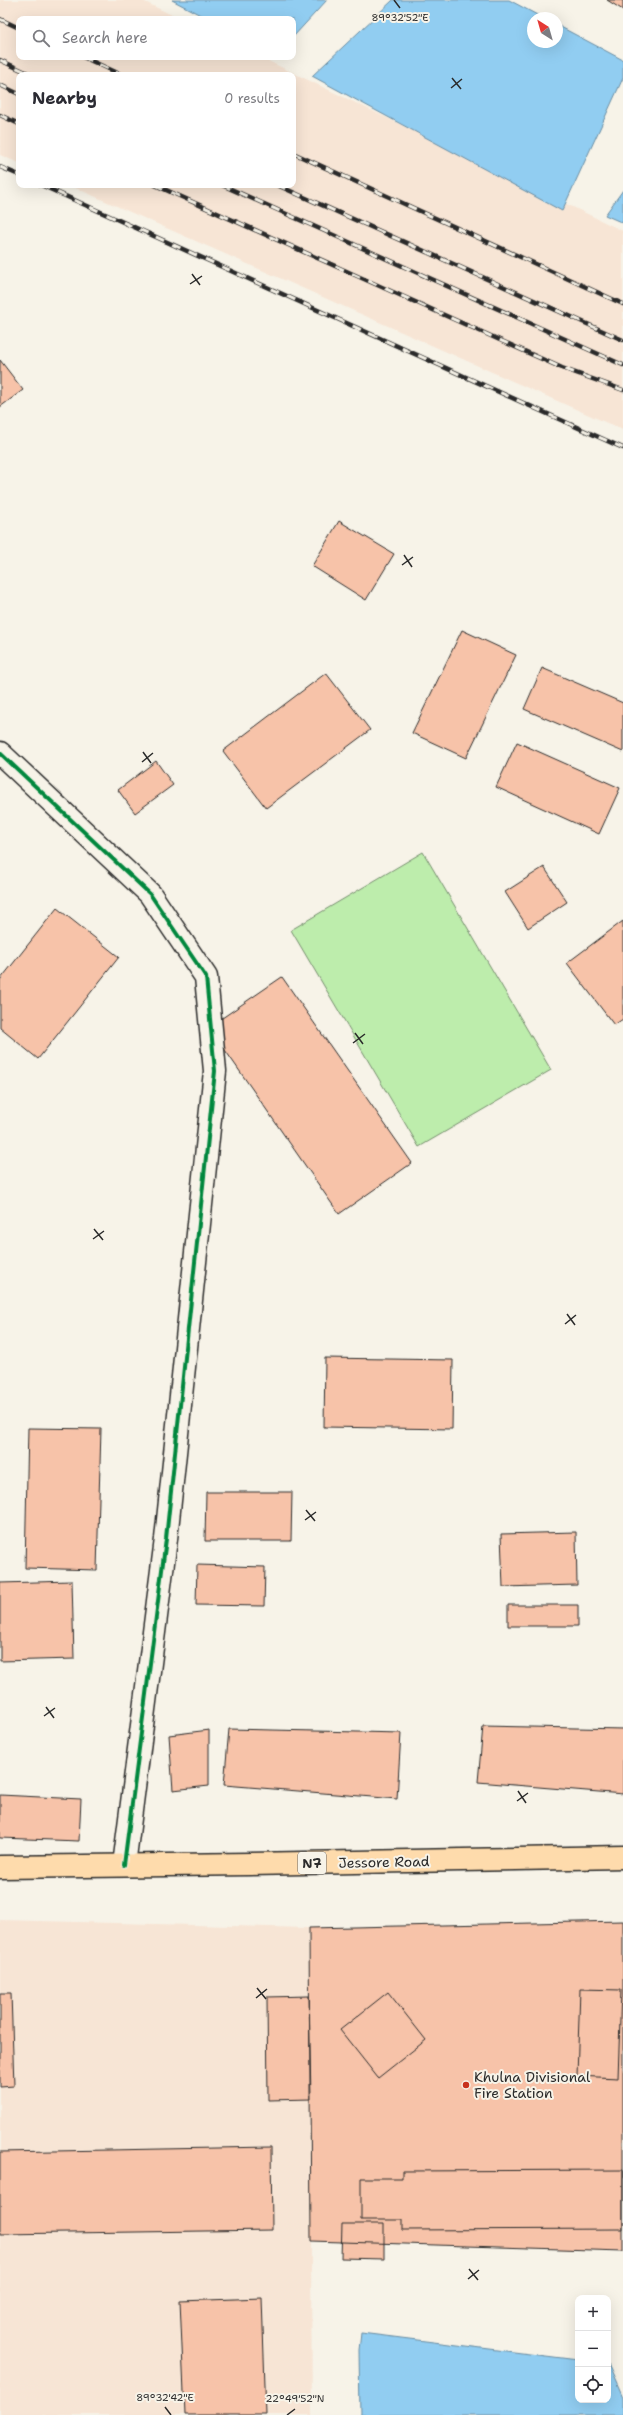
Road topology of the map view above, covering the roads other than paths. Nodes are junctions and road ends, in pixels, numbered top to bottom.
1 (0, 753) edge
2 (623, 1856) edge
3 (124, 1864) junction
4 (0, 1867) edge

1 - 3 street
2 - 3 highway, Jessore Road / N7
3 - 4 highway, Jessore Road / N7

